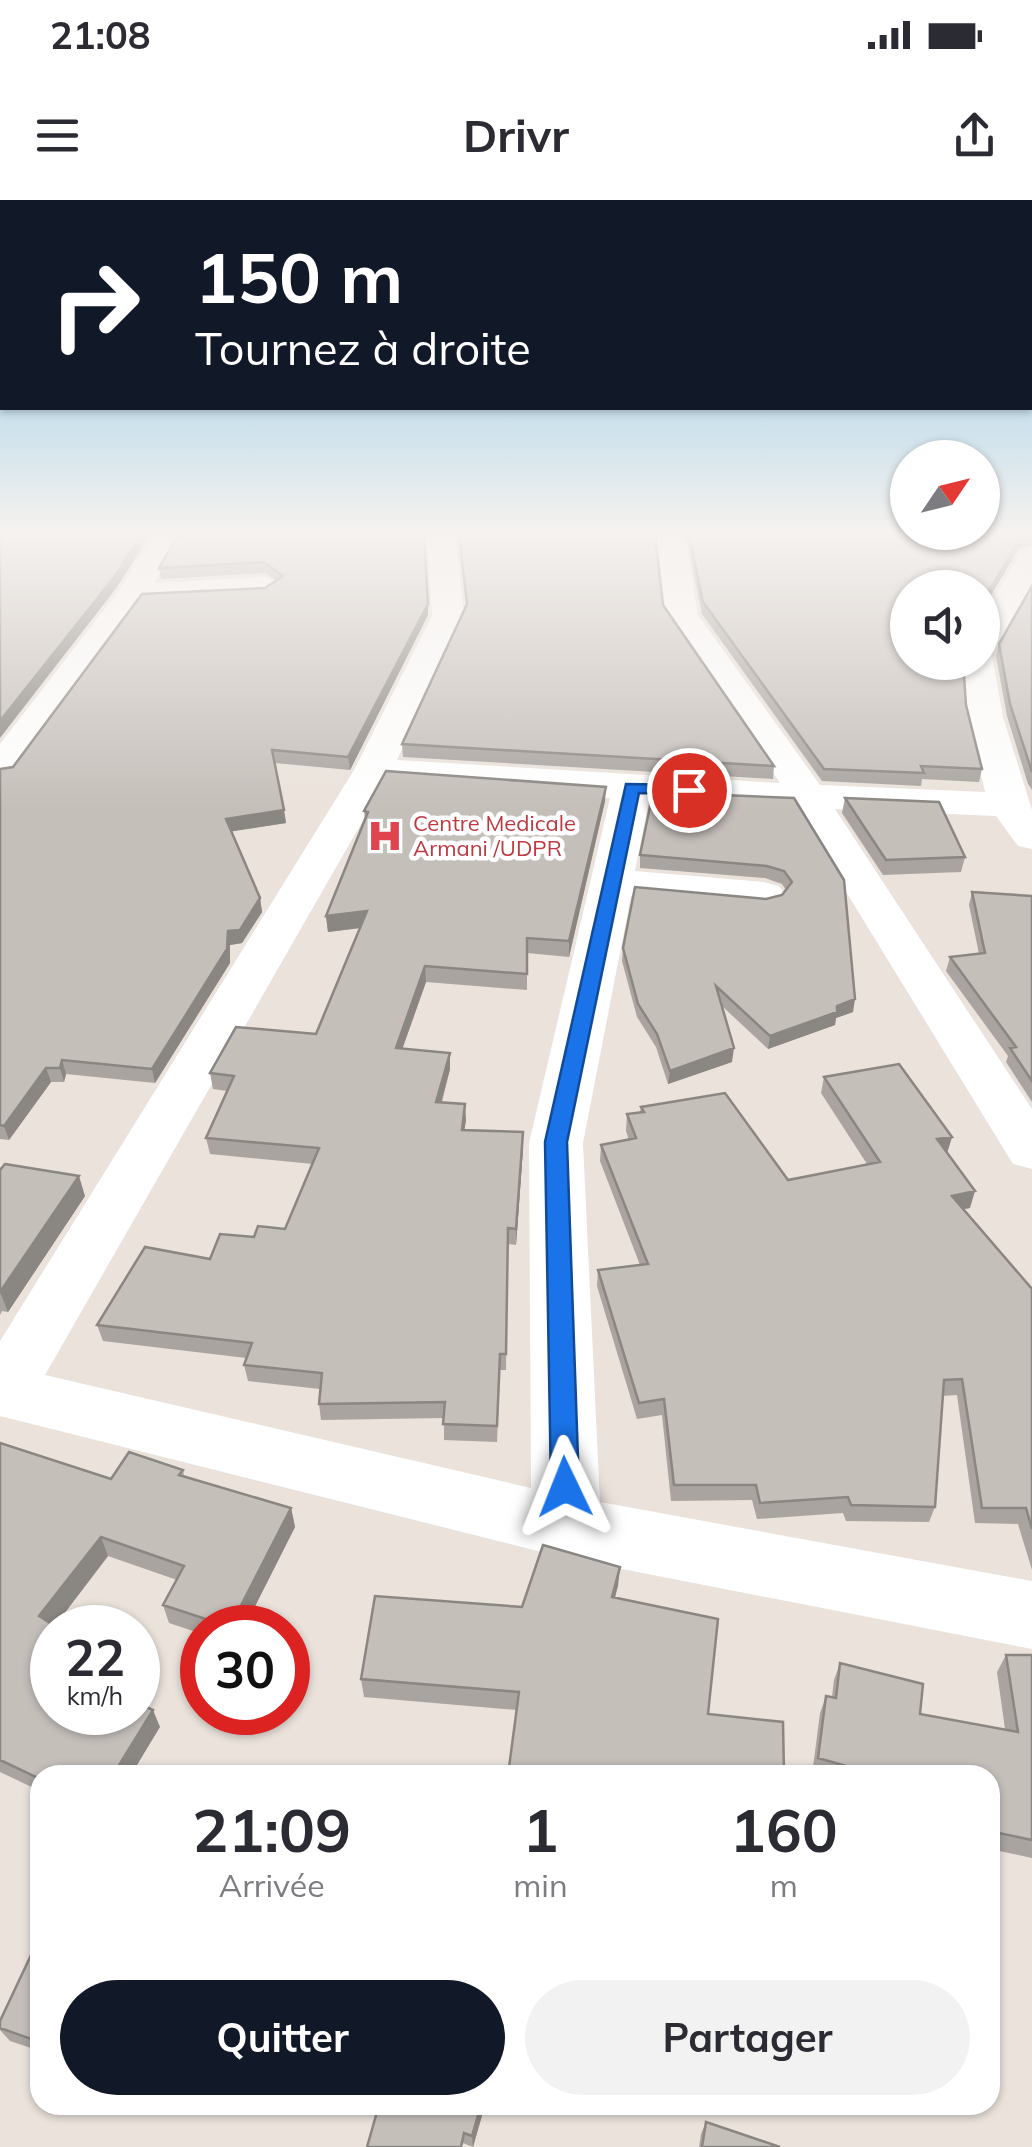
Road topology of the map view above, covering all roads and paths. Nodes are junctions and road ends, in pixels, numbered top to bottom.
1 (108, 626) edge
2 (443, 626) edge
3 (689, 626) edge
4 (982, 680) edge
5 (0, 769) edge
6 (373, 770) junction
7 (632, 788) junction
8 (808, 796) junction
9 (1008, 805) junction
10 (1032, 837) edge
11 (612, 882) junction
12 (764, 896) edge
13 (1032, 1151) edge
14 (1, 1391) edge
15 (566, 1527) junction
16 (1032, 1616) edge

1 - 5 street
2 - 6 street
3 - 8 street
4 - 9 street
6 - 7 street
6 - 14 street
7 - 8 street
7 - 11 street
8 - 9 street
8 - 13 street
9 - 10 street
11 - 12 street
11 - 15 street
14 - 15 street
15 - 16 street

